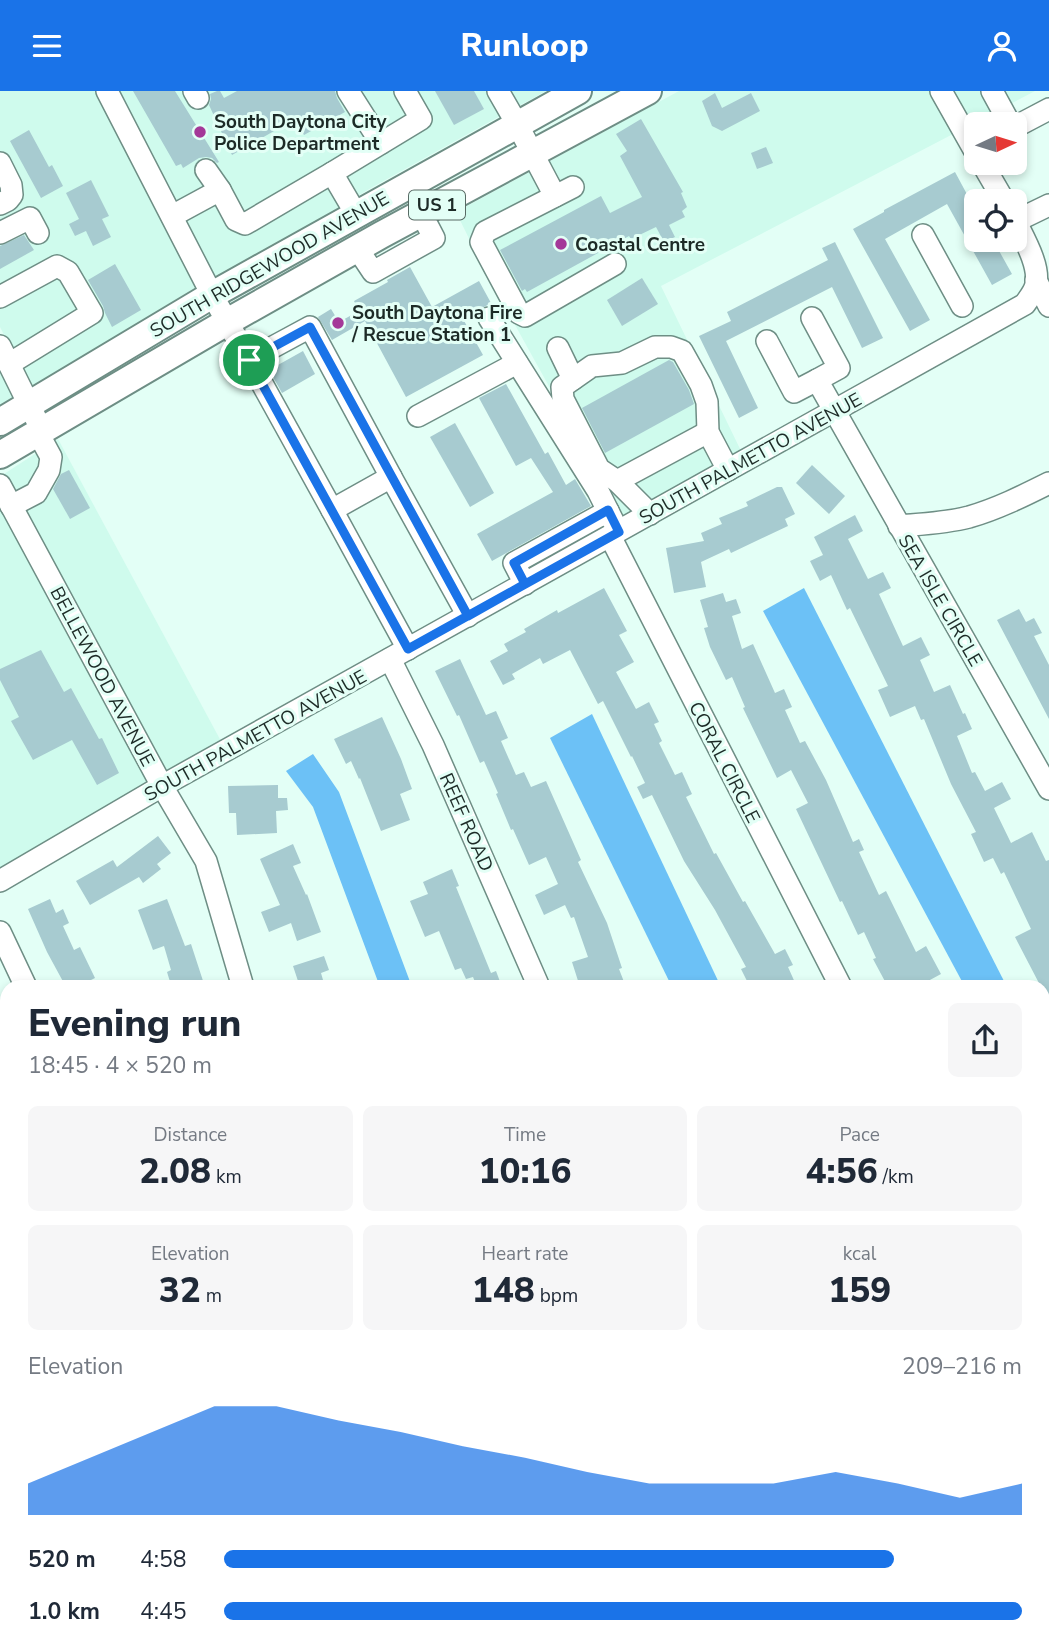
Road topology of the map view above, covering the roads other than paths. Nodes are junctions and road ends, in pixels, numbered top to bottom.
1 (107, 91) edge
2 (348, 91) edge
3 (405, 91) edge
4 (498, 91) edge
5 (578, 91) edge
6 (648, 91) edge
7 (941, 91) edge
8 (992, 91) edge
9 (1049, 109) edge
10 (1003, 112) edge
11 (1027, 121) edge
12 (517, 124) junction
13 (964, 131) edge
14 (381, 143) junction
15 (532, 153) junction
16 (0, 163) edge
17 (206, 170) dead end
18 (332, 173) junction
19 (220, 190) junction
20 (0, 204) edge
21 (1049, 205) edge
22 (356, 214) junction
23 (1027, 215) edge
24 (172, 216) junction
25 (0, 233) edge
26 (38, 233) dead end
27 (923, 235) dead end
28 (1027, 246) edge
29 (615, 264) dead end
30 (1036, 280) junction
31 (212, 295) junction
32 (0, 297) edge
33 (1049, 306) edge
34 (489, 318) dead end
35 (812, 318) dead end
36 (227, 321) junction
37 (974, 329) junction
38 (767, 341) dead end
39 (558, 348) dead end
40 (4, 355) edge
41 (249, 360) junction
42 (517, 363) junction
43 (573, 379) junction
44 (817, 380) junction
45 (29, 405) junction
46 (834, 411) junction
47 (418, 415) dead end
48 (0, 422) edge
49 (40, 432) junction
50 (708, 432) junction
51 (0, 456) edge
52 (728, 470) junction
53 (391, 477) junction
54 (617, 481) junction
55 (1049, 484) edge
56 (0, 485) edge
57 (11, 506) junction
58 (332, 510) junction
59 (608, 510) junction
60 (650, 514) junction
61 (899, 526) junction
62 (615, 534) junction
63 (525, 584) junction
64 (468, 616) junction
65 (399, 654) junction
66 (163, 786) junction
67 (1049, 789) edge
68 (1, 879) edge
69 (0, 932) edge
70 (23, 980) edge
71 (241, 980) edge
72 (536, 980) edge
73 (838, 980) edge

1 - 24 street, REEF ROAD
2 - 14 street
3 - 14 street
4 - 12 street
5 - 12 main road, SOUTH RIDGEWOOD AVENUE / US 1
6 - 15 main road, SOUTH RIDGEWOOD AVENUE / US 1
7 - 13 street
8 - 10 street
9 - 11 street
12 - 15 street
12 - 22 main road, SOUTH RIDGEWOOD AVENUE / US 1
14 - 18 street
15 - 29 street
15 - 36 main road, SOUTH RIDGEWOOD AVENUE / US 1
16 - 20 street
17 - 19 street
18 - 19 street
18 - 22 street
19 - 24 street
21 - 23 street
22 - 31 main road, SOUTH RIDGEWOOD AVENUE / US 1
24 - 31 street, REEF ROAD
25 - 26 street
27 - 37 street
28 - 30 street
30 - 33 street
30 - 37 street, SOUTH PALMETTO AVENUE
31 - 36 street, REEF ROAD
31 - 45 main road, SOUTH RIDGEWOOD AVENUE / US 1
32 - 40 street
34 - 42 street, CORAL CIRCLE
35 - 44 street
36 - 41 street, REEF ROAD
36 - 49 main road, SOUTH RIDGEWOOD AVENUE / US 1
37 - 46 street, SOUTH PALMETTO AVENUE
38 - 44 street
39 - 43 street
40 - 45 street
41 - 53 street
41 - 58 street, REEF ROAD
42 - 47 street
42 - 59 street, CORAL CIRCLE
43 - 50 street
43 - 54 street
44 - 46 street, SEA ISLE CIRCLE
45 - 48 main road, SOUTH RIDGEWOOD AVENUE / US 1
45 - 49 street
46 - 52 street, SOUTH PALMETTO AVENUE
46 - 61 street, SEA ISLE CIRCLE
49 - 51 main road, SOUTH RIDGEWOOD AVENUE / US 1
49 - 57 street
50 - 52 street
50 - 54 street
52 - 60 street, SOUTH PALMETTO AVENUE
53 - 58 street
53 - 64 street
54 - 60 street
55 - 61 street
56 - 57 street, BELLEWOOD AVENUE
57 - 66 street, BELLEWOOD AVENUE
58 - 65 street, REEF ROAD
59 - 62 street, CORAL CIRCLE
59 - 63 street
60 - 62 street, SOUTH PALMETTO AVENUE
61 - 67 street, SEA ISLE CIRCLE
62 - 63 street, SOUTH PALMETTO AVENUE
62 - 73 street, CORAL CIRCLE
63 - 64 street, SOUTH PALMETTO AVENUE
64 - 65 street, SOUTH PALMETTO AVENUE
65 - 66 street, SOUTH PALMETTO AVENUE
65 - 72 street, REEF ROAD
66 - 68 street, SOUTH PALMETTO AVENUE
66 - 71 street, BELLEWOOD AVENUE
69 - 70 street

